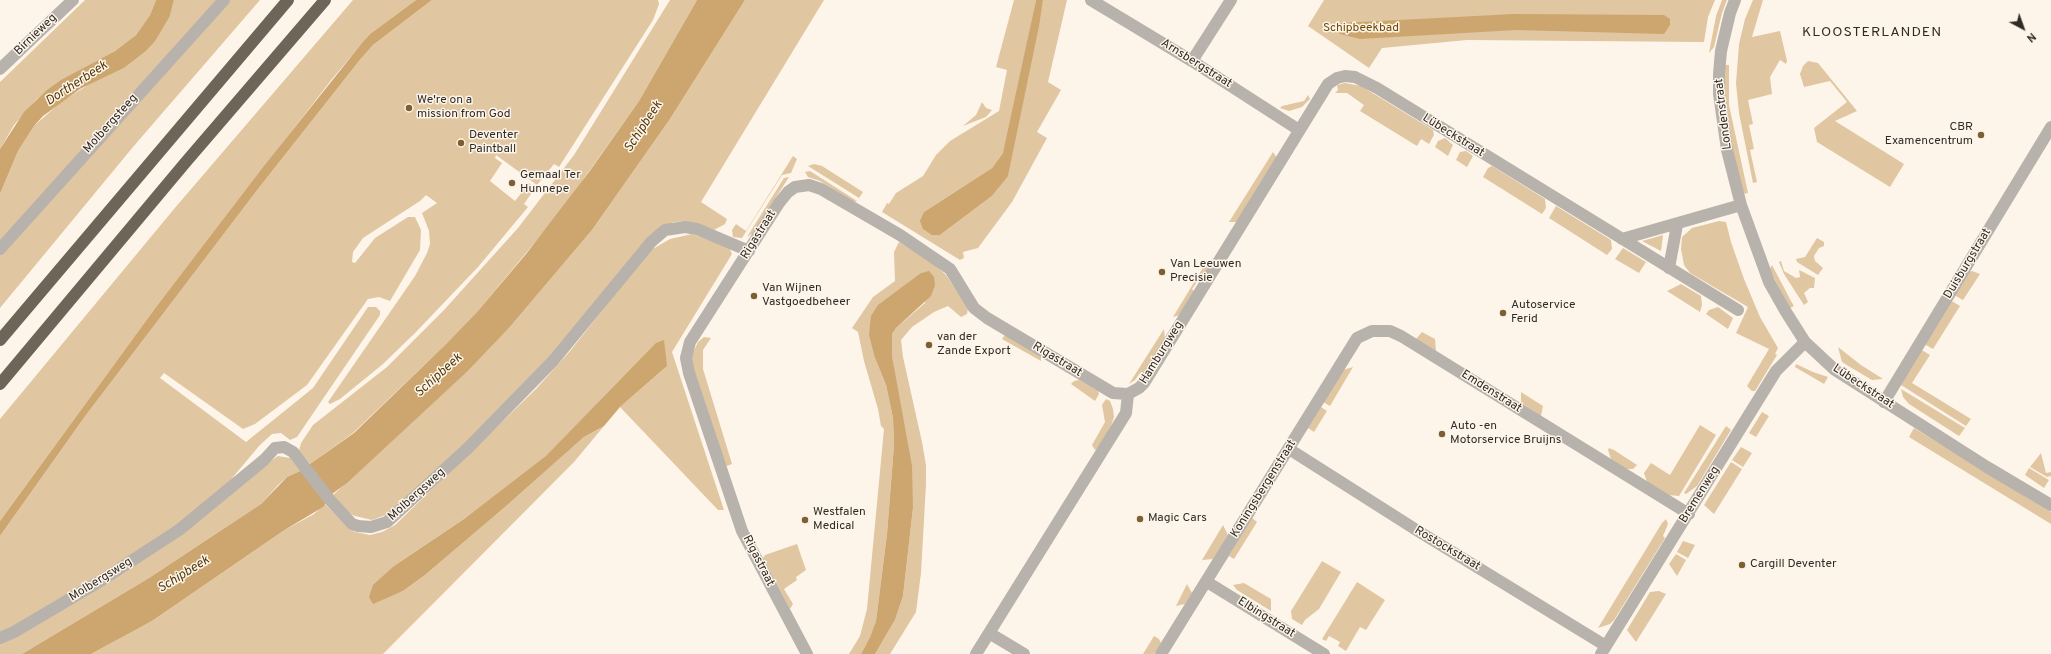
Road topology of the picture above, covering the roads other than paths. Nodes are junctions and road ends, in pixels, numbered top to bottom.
1 (73, 0) edge
2 (224, 0) edge
3 (288, 0) edge
4 (325, 0) edge
5 (1091, 0) edge
6 (1231, 0) edge
7 (1735, 0) edge
8 (1192, 61) junction
9 (0, 69) edge
10 (2051, 127) edge
11 (1299, 130) junction
12 (1741, 205) junction
13 (1677, 225) junction
14 (1622, 239) junction
15 (0, 249) edge
16 (749, 251) junction
17 (1669, 268) junction
18 (1738, 310) dead end
19 (1372, 331) joint
20 (0, 340) edge
21 (1805, 342) junction
22 (0, 384) edge
23 (1128, 394) junction
24 (1884, 402) junction
25 (1289, 450) junction
26 (2051, 505) edge
27 (1689, 514) junction
28 (1207, 582) junction
29 (989, 633) junction
30 (0, 638) edge
31 (1604, 650) edge
32 (807, 654) edge
33 (976, 654) edge
34 (1024, 654) edge
35 (1162, 654) edge
36 (1324, 654) edge

1 - 9 street, Birnieweg
2 - 15 street, Molbergsteeg
3 - 20 highway
4 - 22 highway
5 - 8 street, Arnsbergstraat
6 - 8 street
7 - 12 street, Londenstraat
8 - 11 street, Arnsbergstraat
10 - 24 street, Duisburgstraat
11 - 14 street, Lübeckstraat
11 - 23 street, Hamburgweg
12 - 13 street
12 - 21 street, Lübeckstraat
13 - 14 street
13 - 17 street
14 - 17 street, Lübeckstraat
16 - 23 street, Rigastraat
16 - 30 street, Molbergsweg
16 - 32 street, Rigastraat
17 - 18 street, Lübeckstraat
19 - 25 street, Koningsbergenstraat
19 - 27 street, Emdenstraat
21 - 24 street, Lübeckstraat
21 - 27 street, Bremenweg
23 - 29 street, Hamburgweg
24 - 26 street, Lübeckstraat
25 - 28 street, Koningsbergenstraat
25 - 31 street, Rostockstraat
27 - 31 street, Bremenweg
28 - 35 street, Koningsbergenstraat
28 - 36 street, Elbingstraat
29 - 33 street, Hamburgweg
29 - 34 street

